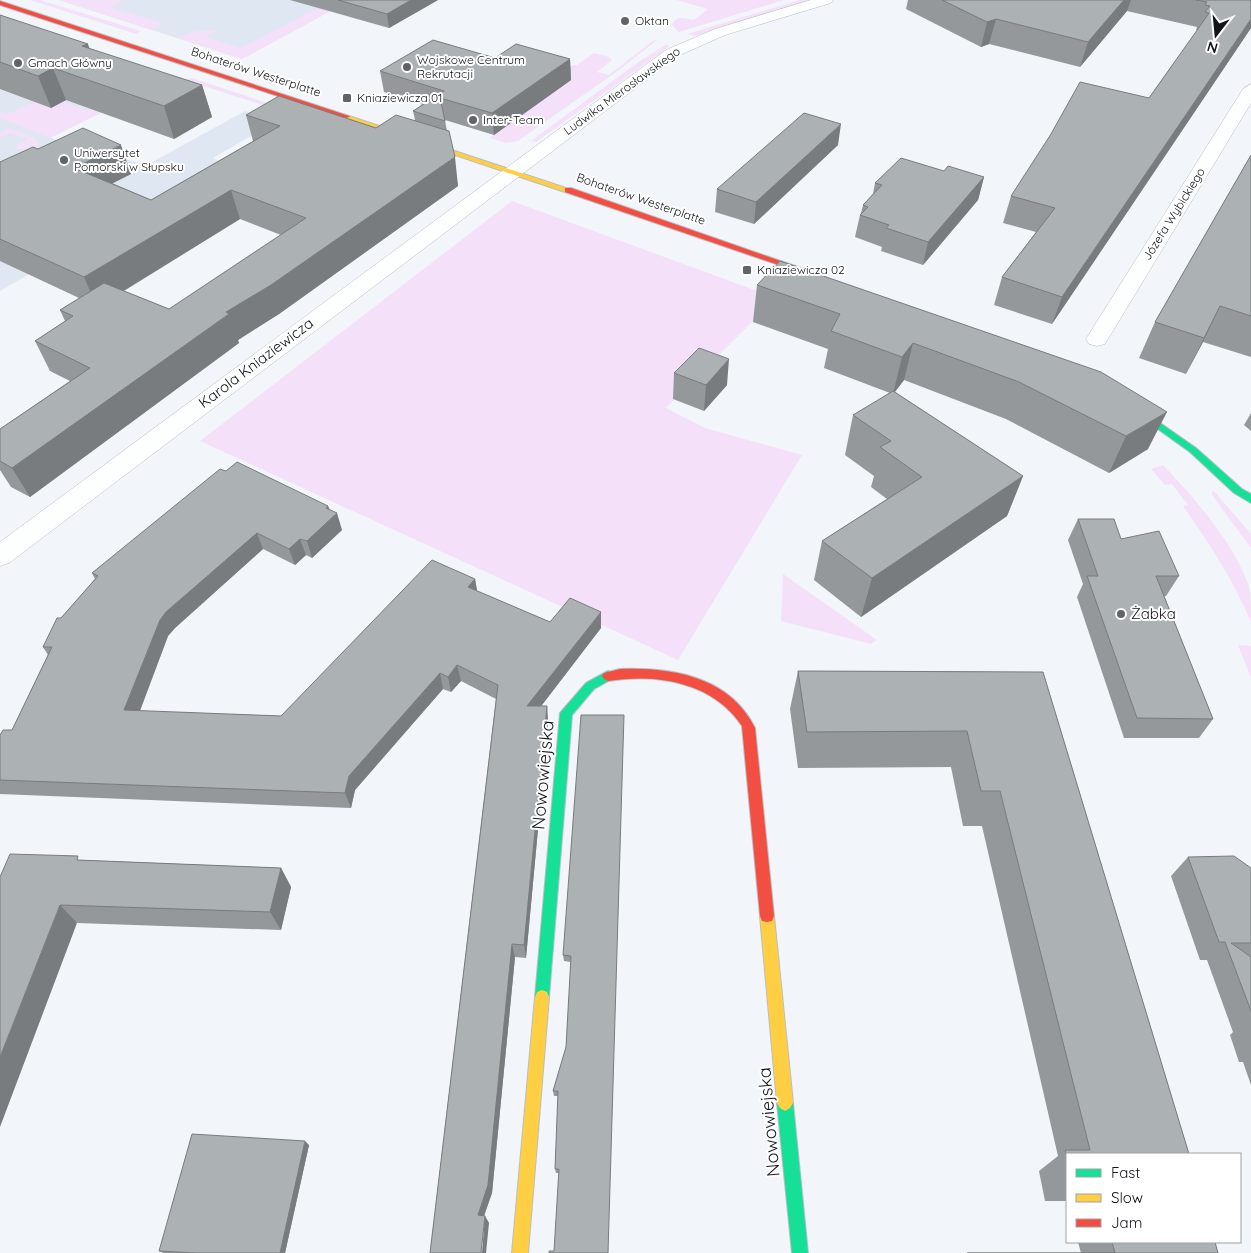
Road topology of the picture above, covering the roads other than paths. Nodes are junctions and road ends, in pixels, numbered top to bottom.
1 (826, 0) edge
2 (0, 3) edge
3 (1251, 89) edge
4 (513, 171) junction
5 (829, 279) edge
6 (1097, 339) dead end
7 (1124, 401) edge
8 (1238, 491) junction
9 (1251, 499) edge
10 (1251, 511) edge
11 (0, 556) edge
12 (520, 1253) edge
13 (800, 1253) edge

1 - 4 street, Ludwika Mierosławskiego
2 - 4 main road, Bohaterów Westerplatte
3 - 6 street, Józefa Wybickiego
4 - 5 main road, Bohaterów Westerplatte
4 - 11 street, Karola Kniaziewicza
7 - 8 main road
8 - 9 main road
8 - 10 main road
12 - 13 main road, Nowowiejska

